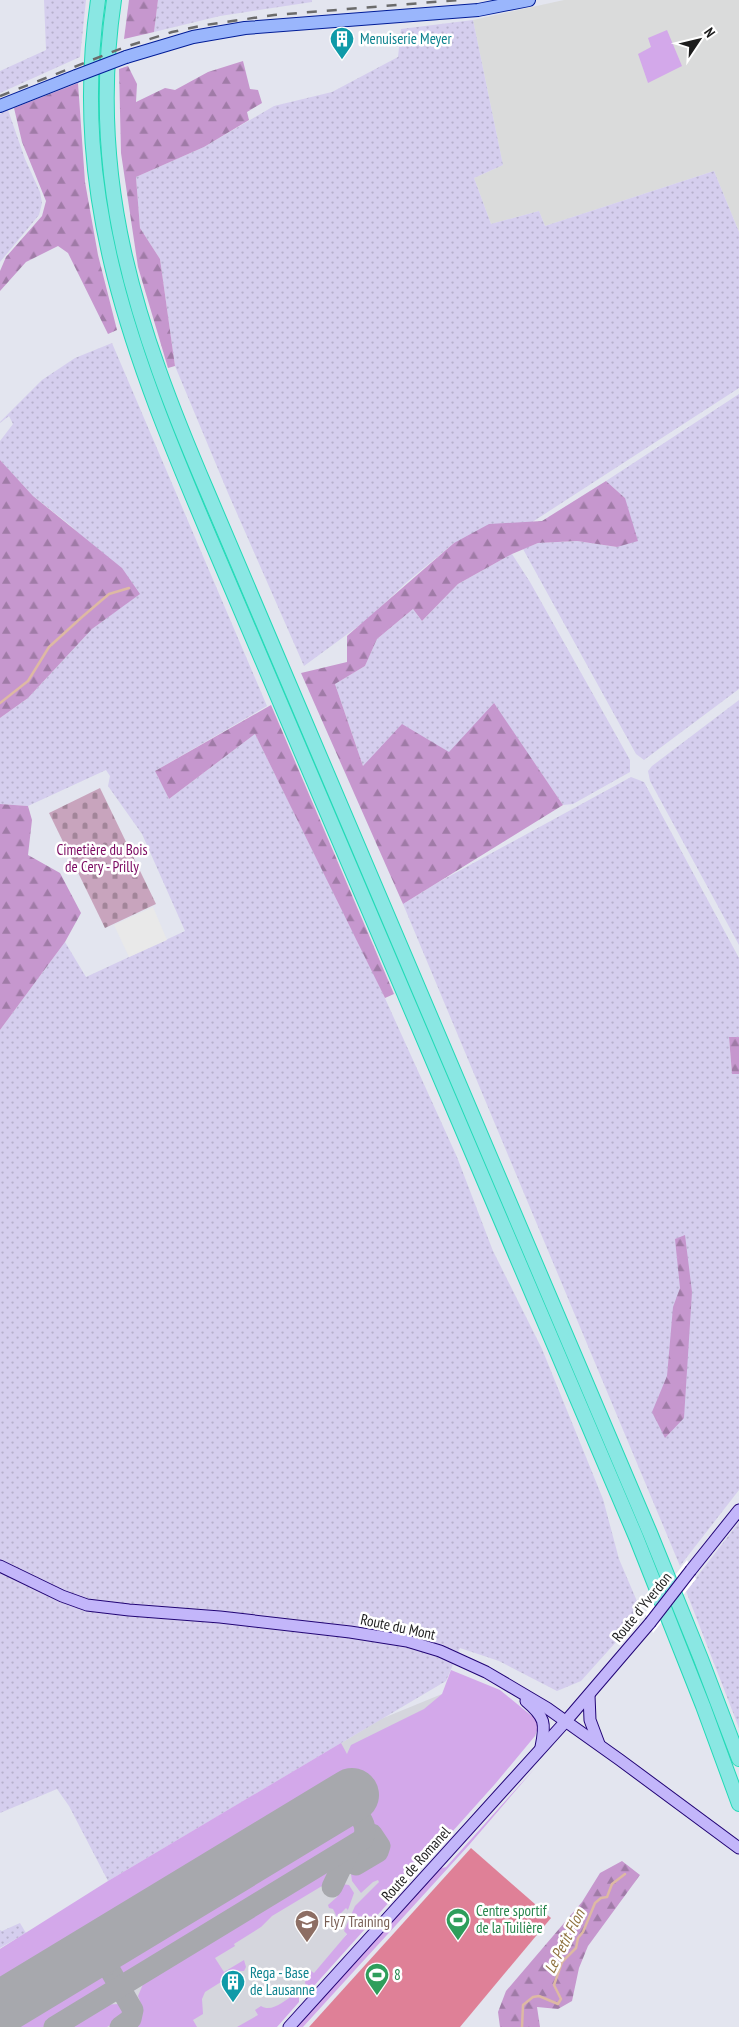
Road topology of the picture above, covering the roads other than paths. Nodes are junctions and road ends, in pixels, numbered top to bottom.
1 (98, 0) edge
2 (114, 0) edge
3 (529, 0) edge
4 (0, 106) edge
5 (739, 1510) edge
6 (0, 1566) edge
7 (504, 1682) junction
8 (589, 1695) junction
9 (566, 1721) junction
10 (599, 1745) junction
11 (541, 1749) junction
12 (739, 1759) edge
13 (739, 1804) edge
14 (739, 1848) edge
15 (289, 2027) edge

1 - 13 highway
2 - 12 highway
3 - 4 main road, bridge
5 - 8 main road, Route d'Yverdon, bridge
6 - 7 main road, Route du Mont
7 - 9 main road, Route du Mont
7 - 11 main road
8 - 9 main road, Route d'Yverdon
8 - 10 main road
9 - 10 main road, Route du Mont
9 - 11 main road, Route de Romanel
10 - 14 main road, Route du Mont
11 - 15 main road, Route de Romanel

